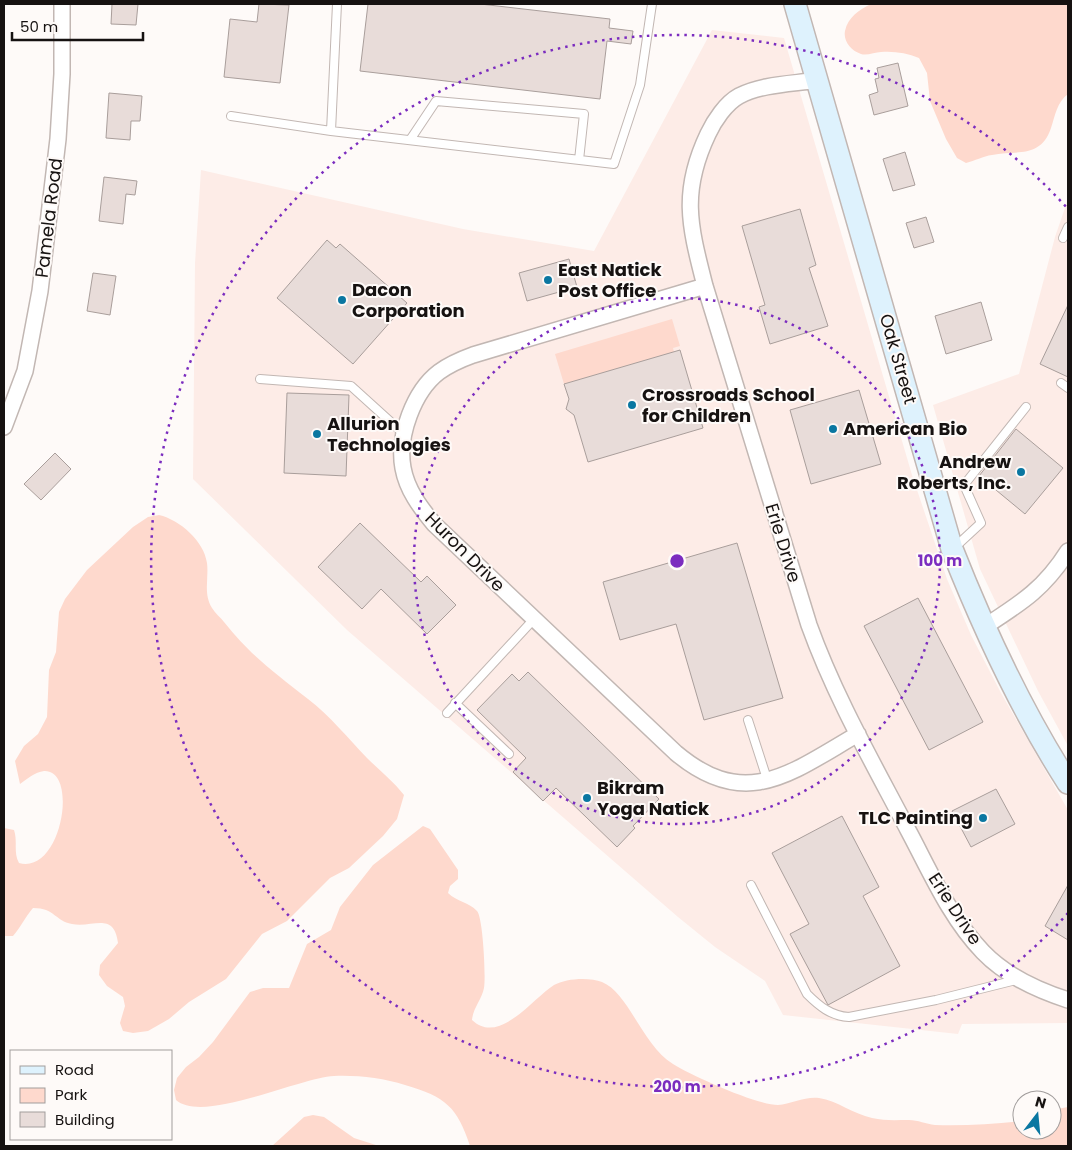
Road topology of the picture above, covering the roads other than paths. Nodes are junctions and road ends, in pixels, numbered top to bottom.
1 (62, 4) edge
2 (337, 4) edge
3 (652, 4) edge
4 (795, 4) edge
5 (818, 80) junction
6 (231, 116) dead end
7 (330, 131) junction
8 (410, 140) junction
9 (579, 160) junction
10 (1068, 227) edge
11 (1063, 238) dead end
12 (705, 286) junction
13 (260, 379) dead end
14 (1060, 383) dead end
15 (1068, 388) edge
16 (1026, 407) dead end
17 (4, 427) edge
18 (404, 434) junction
19 (952, 549) junction
20 (1068, 551) edge
21 (534, 619) junction
22 (984, 627) junction
23 (456, 704) junction
24 (447, 713) dead end
25 (748, 720) dead end
26 (858, 734) junction
27 (509, 754) dead end
28 (768, 782) junction
29 (1068, 783) edge
30 (751, 886) dead end
31 (1018, 979) junction
32 (1068, 1000) edge

1 - 17 street, Pamela Road
2 - 7 lane
3 - 9 lane
4 - 5 main road, Oak Street
5 - 12 street, Erie Drive
5 - 19 main road, Oak Street
6 - 7 lane
7 - 8 lane
8 - 9 lane
8 - 9 lane
10 - 11 lane
12 - 18 street, Huron Drive
12 - 26 street, Erie Drive
13 - 18 lane
14 - 15 lane
16 - 19 lane
18 - 21 street, Huron Drive
19 - 22 main road, Oak Street
20 - 22 street
21 - 23 lane
21 - 28 street, Huron Drive
22 - 29 main road, Oak Street
23 - 24 lane
23 - 27 lane
25 - 28 lane
26 - 28 street, Huron Drive
26 - 31 street, Erie Drive
30 - 31 lane
31 - 32 street, Erie Drive

